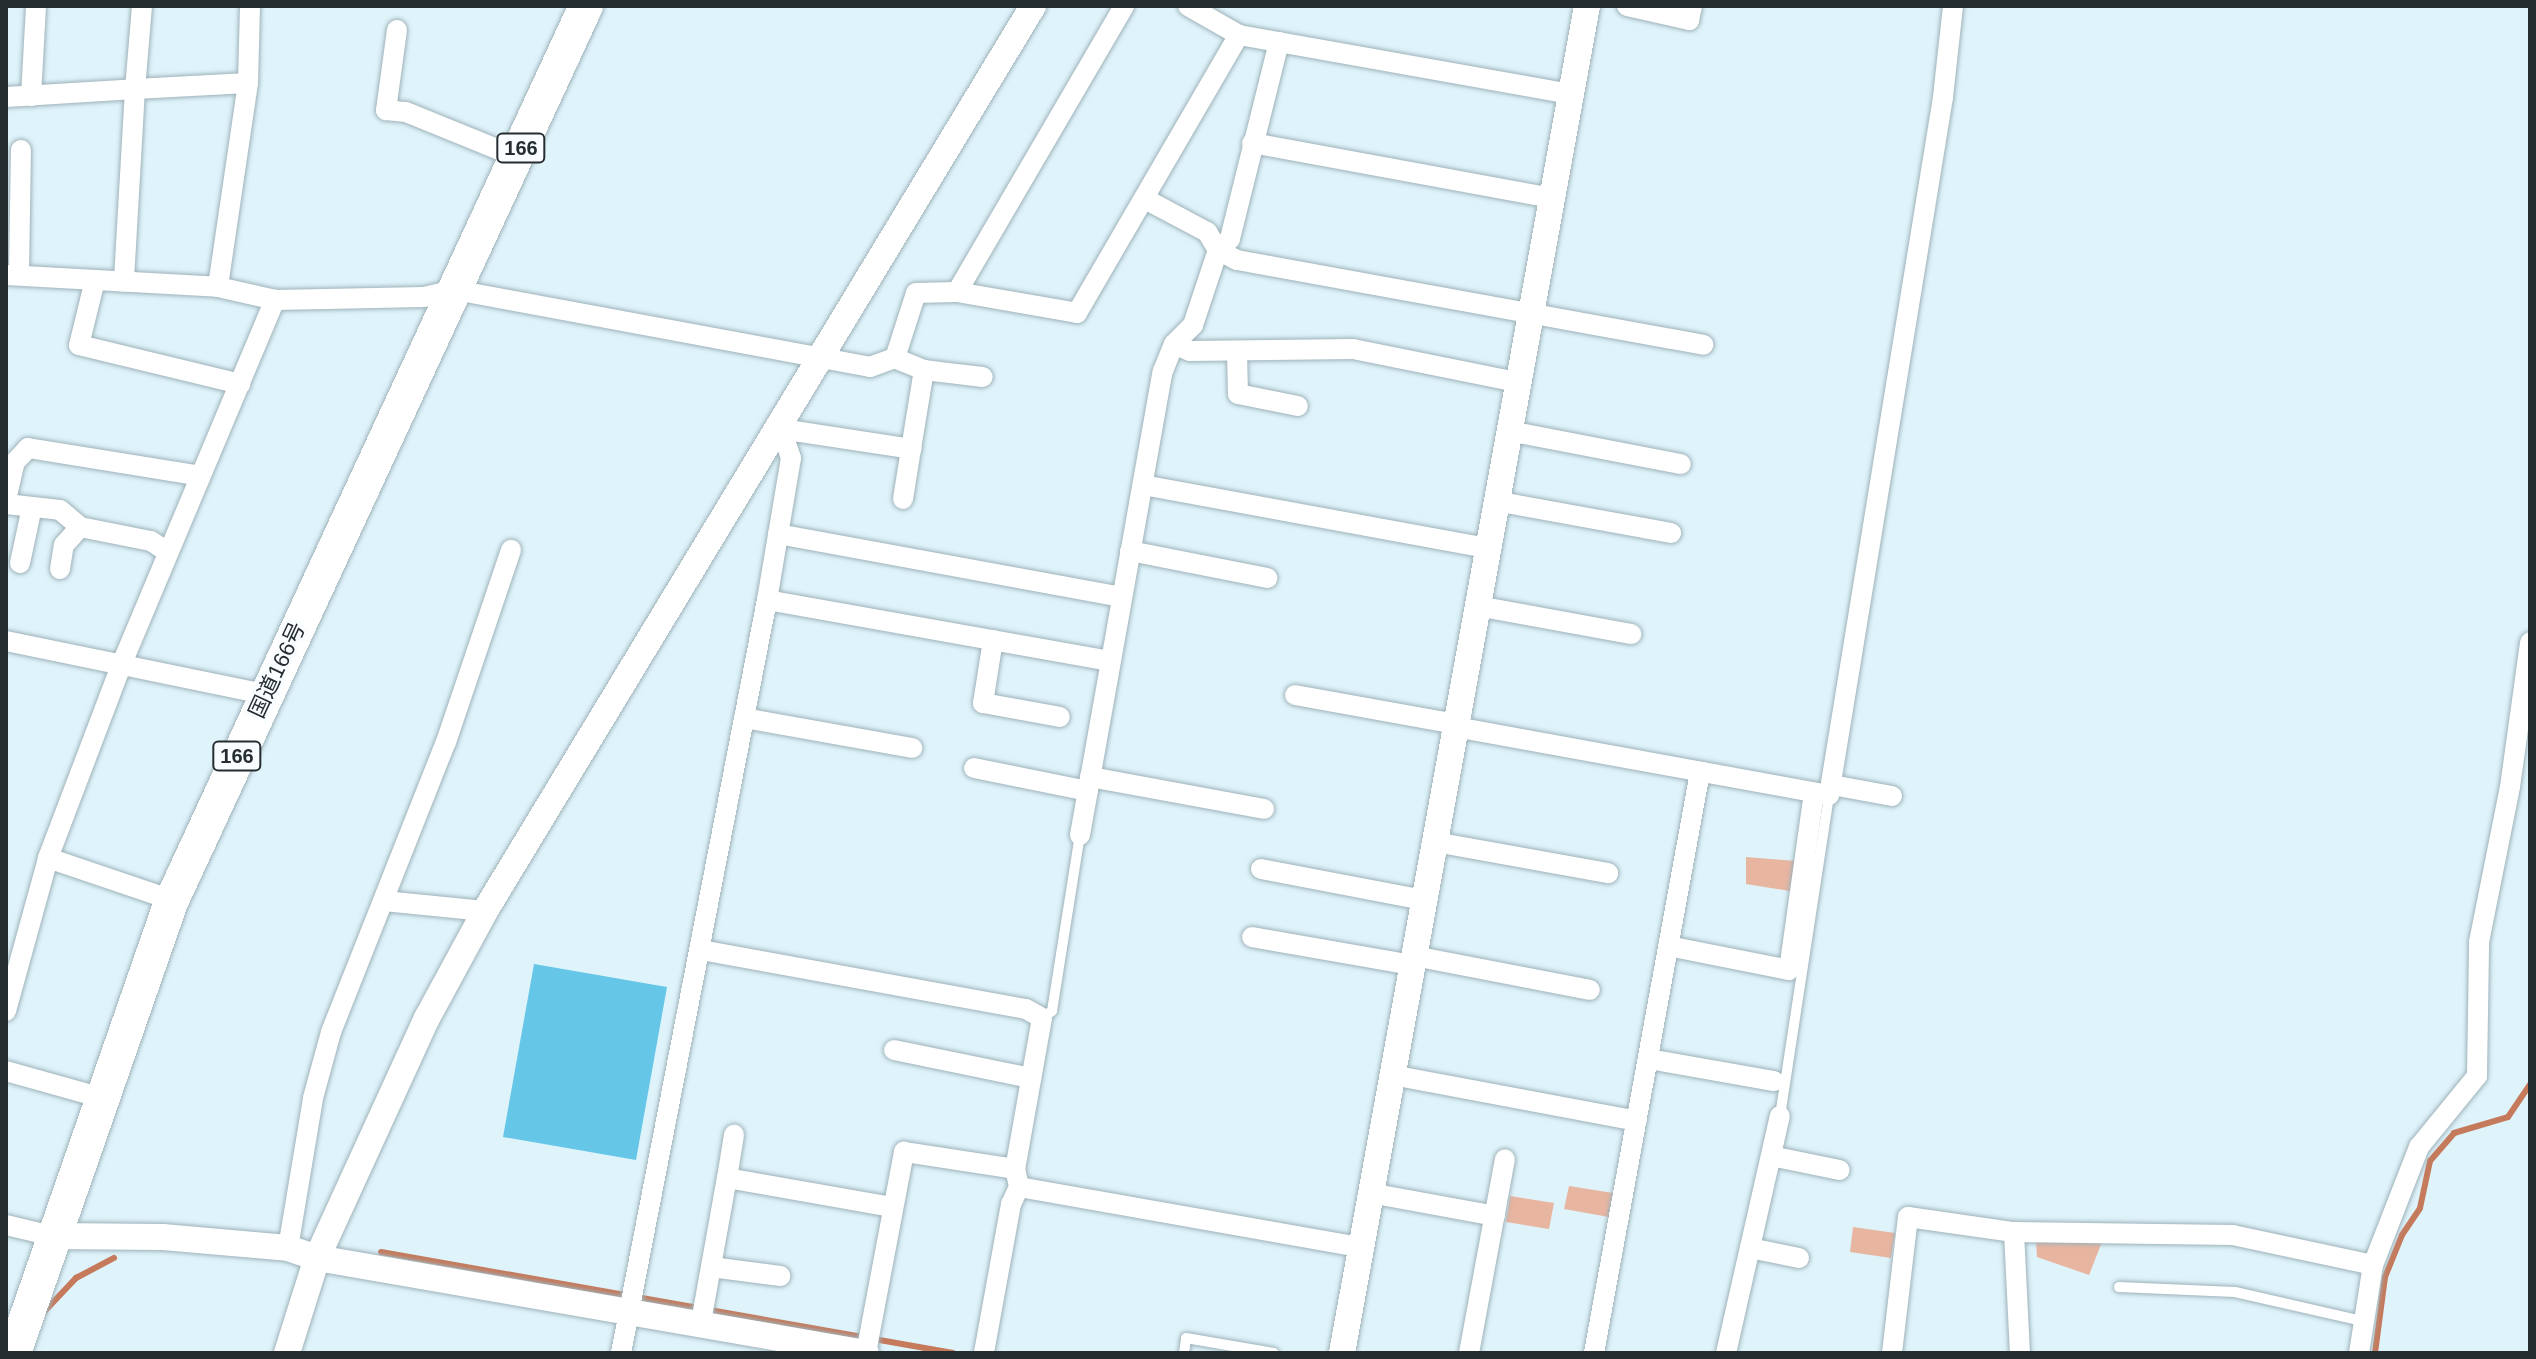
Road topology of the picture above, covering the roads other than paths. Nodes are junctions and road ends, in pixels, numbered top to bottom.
1 (36, 6) edge
2 (142, 6) edge
3 (250, 6) edge
4 (586, 6) edge
5 (1033, 6) edge
6 (1124, 6) edge
7 (1188, 6) edge
8 (1587, 6) edge
9 (1627, 6) edge
10 (1692, 6) edge
11 (1953, 6) edge
12 (397, 30) dead end
13 (1239, 35) junction
14 (1279, 42) junction
15 (248, 83) junction
16 (135, 89) junction
17 (1570, 94) junction
18 (31, 96) junction
19 (6, 97) edge
20 (1252, 143) junction
21 (21, 150) dead end
22 (517, 157) junction
23 (1552, 198) junction
24 (1145, 199) junction
25 (1218, 250) junction
26 (12, 275) edge
27 (95, 280) junction
28 (124, 282) junction
29 (218, 287) junction
30 (455, 290) junction
31 (957, 292) junction
32 (275, 300) junction
33 (1531, 313) junction
34 (1174, 344) junction
35 (1703, 345) dead end
36 (1237, 351) junction
37 (825, 358) junction
38 (895, 358) junction
39 (924, 370) junction
40 (983, 377) dead end
41 (1517, 382) junction
42 (240, 384) junction
43 (1298, 406) dead end
44 (781, 429) junction
45 (1509, 431) junction
46 (911, 449) junction
47 (1681, 464) dead end
48 (201, 476) junction
49 (1143, 485) junction
50 (903, 499) dead end
51 (1495, 501) junction
52 (6, 502) edge
53 (32, 507) junction
54 (80, 527) junction
55 (1671, 533) dead end
56 (778, 534) junction
57 (1487, 548) junction
58 (511, 550) dead end
59 (166, 551) junction
60 (1130, 551) junction
61 (20, 563) dead end
62 (60, 569) dead end
63 (1267, 578) dead end
64 (1122, 597) junction
65 (767, 600) junction
66 (1477, 606) junction
67 (1631, 634) dead end
68 (993, 640) junction
69 (6, 641) edge
70 (2530, 642) edge
71 (123, 661) junction
72 (1111, 661) junction
73 (265, 694) junction
74 (1295, 695) dead end
75 (1060, 717) dead end
76 (744, 718) junction
77 (1455, 725) junction
78 (912, 748) dead end
79 (974, 768) dead end
80 (1700, 772) junction
81 (1089, 784) junction
82 (1825, 791) junction
83 (1892, 796) dead end
84 (1264, 809) dead end
85 (1080, 835) joint
86 (1435, 842) junction
87 (48, 858) junction
88 (1261, 869) dead end
89 (1608, 873) dead end
90 (172, 900) junction
91 (1424, 900) junction
92 (384, 901) junction
93 (485, 911) junction
94 (1252, 937) dead end
95 (1668, 946) junction
96 (701, 950) junction
97 (1413, 961) junction
98 (1590, 990) dead end
99 (6, 1011) edge
100 (1042, 1018) junction
101 (894, 1050) dead end
102 (1649, 1059) junction
103 (6, 1071) edge
104 (1392, 1075) junction
105 (1031, 1078) junction
106 (1774, 1081) dead end
107 (99, 1097) junction
108 (1780, 1116) joint
109 (1637, 1121) junction
110 (734, 1135) dead end
111 (1771, 1156) junction
112 (1505, 1159) dead end
113 (1840, 1170) dead end
114 (727, 1178) junction
115 (1017, 1178) junction
116 (1370, 1193) junction
117 (892, 1207) junction
118 (1495, 1216) junction
119 (6, 1225) edge
120 (2014, 1232) junction
121 (52, 1236) junction
122 (1360, 1247) junction
123 (288, 1248) junction
124 (1750, 1248) junction
125 (317, 1258) junction
126 (1799, 1258) dead end
127 (2373, 1265) junction
128 (711, 1267) junction
129 (780, 1276) dead end
130 (2119, 1287) dead end
131 (629, 1302) junction
132 (702, 1314) junction
133 (2363, 1321) junction
134 (14, 1337) edge
135 (867, 1345) edge
136 (808, 1348) edge
137 (287, 1353) edge
138 (621, 1353) edge
139 (984, 1353) edge
140 (1184, 1353) edge
141 (1274, 1353) edge
142 (1342, 1353) edge
143 (1469, 1353) edge
144 (1594, 1353) edge
145 (1726, 1353) edge
146 (1892, 1353) edge
147 (2020, 1353) edge
148 (2359, 1353) edge

1 - 18 street
2 - 16 street
3 - 15 street
4 - 22 highway, 国道166号 / 166
5 - 37 street
6 - 31 street
7 - 13 street
8 - 17 street
9 - 10 street
11 - 82 street
12 - 22 street
13 - 14 street
13 - 24 street
14 - 17 street
14 - 20 street
15 - 16 street
15 - 29 street
16 - 18 street
16 - 28 street
17 - 23 street
18 - 19 street
20 - 23 street
20 - 25 street
21 - 26 street
22 - 30 highway, 国道166号 / 166
23 - 33 street
24 - 25 street
24 - 31 street
25 - 33 street
25 - 34 street
26 - 27 street
27 - 28 street
27 - 42 street
28 - 29 street
29 - 32 street
30 - 32 street
30 - 37 street
30 - 73 highway, 国道166号 / 166
31 - 38 street
32 - 42 street
33 - 35 street
33 - 41 street
34 - 36 street
34 - 49 street
36 - 41 street
36 - 43 street
37 - 38 street
37 - 44 street
38 - 39 street
39 - 40 street
39 - 46 street
41 - 45 street
42 - 48 street
44 - 46 street
44 - 56 street
44 - 93 street
45 - 47 street
45 - 51 street
46 - 50 street
48 - 52 street
48 - 59 street
49 - 57 street
49 - 60 street
51 - 55 street
51 - 57 street
52 - 53 street
53 - 54 street
53 - 61 street
54 - 59 street
54 - 62 street
56 - 64 street
56 - 65 street
57 - 66 street
58 - 92 street
59 - 71 street
60 - 63 street
60 - 64 street
64 - 72 street
65 - 68 street
65 - 76 street
66 - 67 street
66 - 77 street
68 - 72 street
68 - 75 street
69 - 71 street
70 - 127 street
71 - 73 street
71 - 87 street
72 - 81 street
73 - 90 highway, 国道166号 / 166
74 - 77 street
76 - 78 street
76 - 96 street
77 - 80 street
77 - 86 street
79 - 81 street
80 - 82 street
80 - 95 street
81 - 84 street
81 - 85 street
82 - 83 street
82 - 95 street
82 - 108 lane
85 - 100 lane
86 - 89 street
86 - 91 street
87 - 90 street
87 - 99 street
88 - 91 street
90 - 107 highway, 国道166号 / 166
91 - 97 street
92 - 93 street
92 - 123 street
93 - 125 street
94 - 97 street
95 - 102 street
96 - 100 street
96 - 131 street
97 - 98 street
97 - 104 street
100 - 105 street
101 - 105 street
102 - 106 street
102 - 109 street
103 - 107 street
104 - 109 street
104 - 116 street
105 - 115 street
107 - 121 highway, 国道166号 / 166
108 - 111 street
109 - 144 street
110 - 114 street
111 - 113 street
111 - 124 street
112 - 118 street
114 - 117 street
114 - 128 street
115 - 117 street
115 - 122 street
115 - 139 street
116 - 118 street
116 - 122 street
117 - 135 street
118 - 143 street
119 - 121 street
120 - 127 street
120 - 146 street
120 - 147 street
121 - 123 street
121 - 134 highway, 国道166号 / 166
122 - 142 street
123 - 125 street
124 - 126 street
124 - 145 street
125 - 131 street
125 - 137 street
127 - 133 street
128 - 129 street
128 - 132 street
130 - 133 lane
131 - 132 street
131 - 138 street
132 - 136 street
133 - 148 street
135 - 136 street
140 - 141 lane

